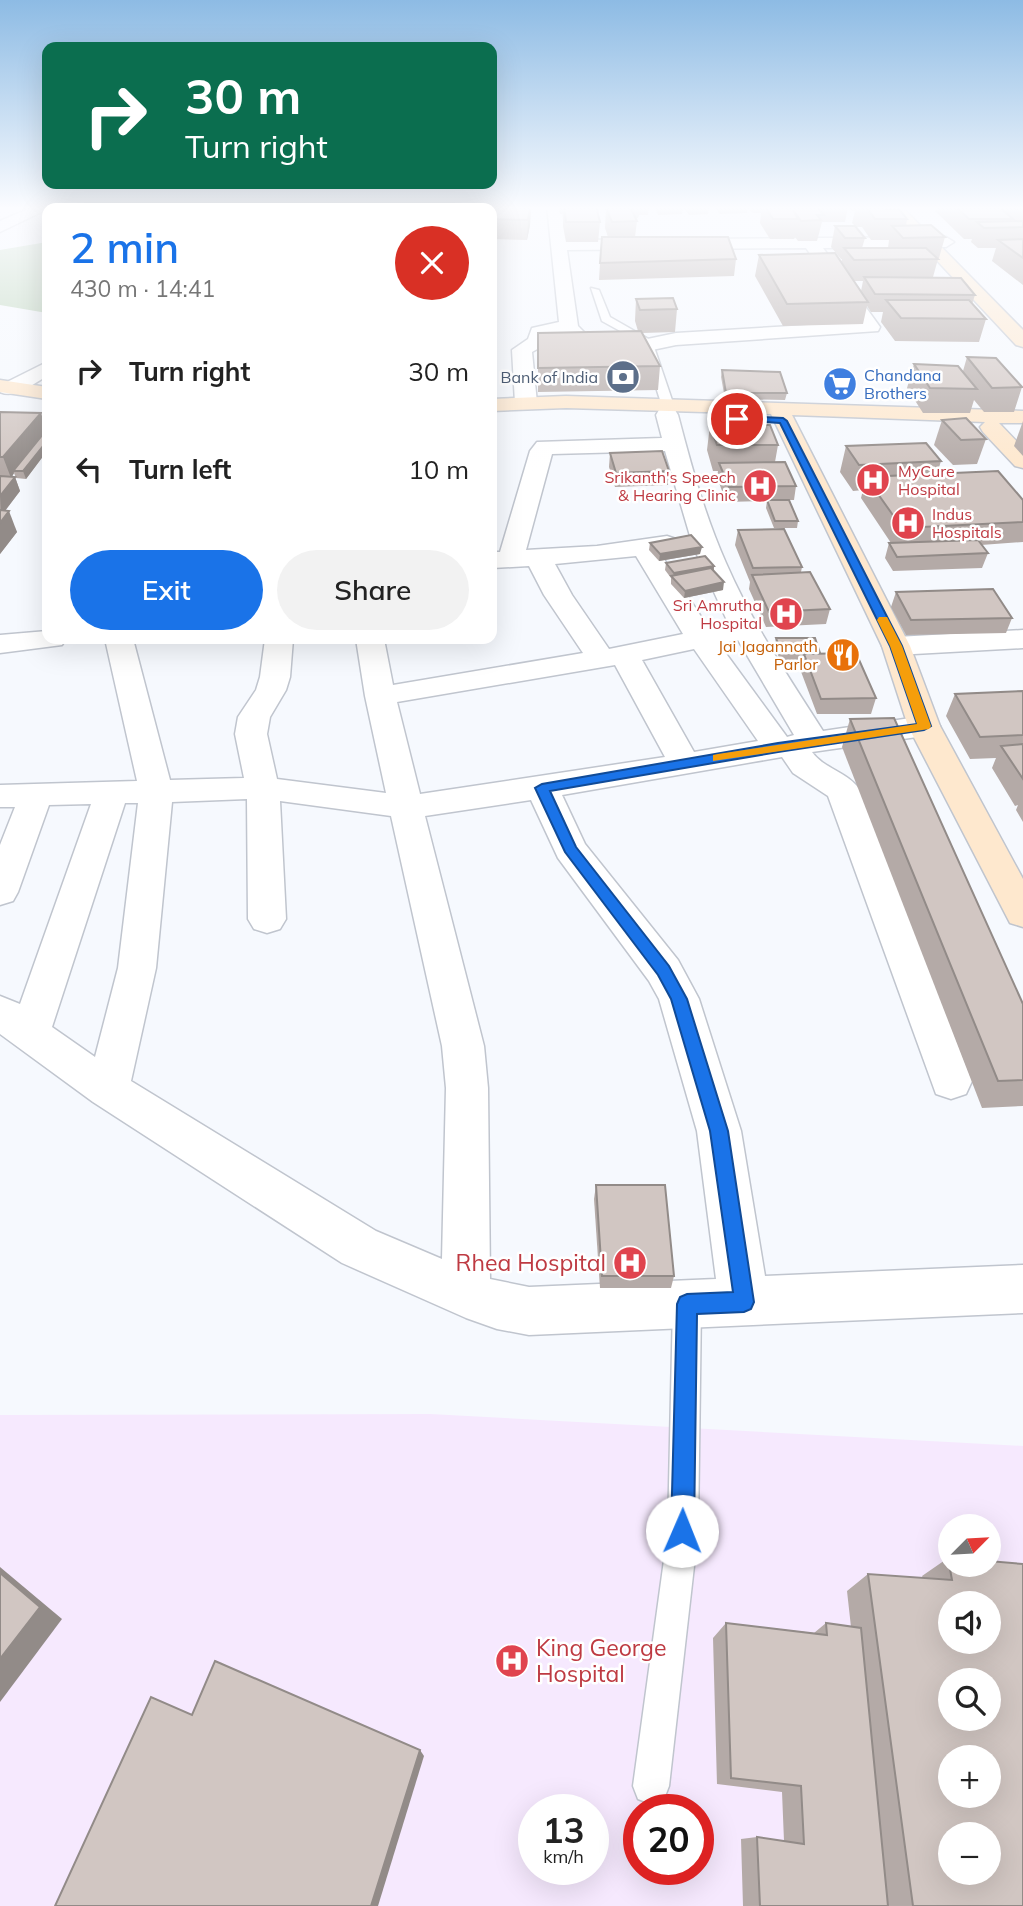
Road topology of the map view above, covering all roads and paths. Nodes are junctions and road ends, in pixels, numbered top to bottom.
1 (567, 295) edge
2 (596, 295) edge
3 (848, 295) edge
4 (983, 295) edge
5 (573, 335) junction
6 (1023, 341) edge
7 (648, 345) junction
8 (42, 370) edge
9 (42, 382) edge
10 (7, 384) edge
11 (42, 392) edge
12 (526, 403) junction
13 (497, 405) edge
14 (667, 409) junction
15 (497, 414) edge
16 (793, 414) junction
17 (1023, 417) edge
18 (991, 427) junction
19 (1023, 428) edge
20 (675, 444) junction
21 (1023, 461) edge
22 (703, 538) junction
23 (643, 547) junction
24 (514, 558) edge
25 (747, 630) junction
26 (700, 638) junction
27 (1023, 639) edge
28 (42, 640) edge
29 (0, 643) edge
30 (120, 644) edge
31 (278, 644) edge
32 (371, 644) edge
33 (896, 646) junction
34 (612, 657) junction
35 (380, 696) junction
36 (924, 726) junction
37 (794, 745) junction
38 (685, 764) junction
39 (263, 788) junction
40 (542, 788) junction
41 (156, 790) junction
42 (112, 792) junction
43 (36, 795) junction
44 (0, 796) edge
45 (408, 807) junction
46 (0, 892) edge
47 (1023, 913) edge
48 (267, 919) dead end
49 (15, 1023) edge
50 (951, 1081) dead end
51 (108, 1089) junction
52 (1023, 1289) edge
53 (466, 1294) junction
54 (744, 1302) junction
55 (687, 1304) junction
56 (651, 1786) dead end

1 - 5 street
2 - 7 lane
3 - 7 street
4 - 6 main road
5 - 7 street
5 - 12 street
7 - 14 lane
8 - 10 street
9 - 10 main road
10 - 11 main road
12 - 13 main road
12 - 14 main road
14 - 15 main road
14 - 16 main road
14 - 20 street
16 - 17 main road
16 - 18 main road
16 - 33 main road
18 - 19 main road
18 - 21 main road
20 - 22 street
20 - 24 street
22 - 23 street
22 - 25 street
23 - 24 street
23 - 26 street
24 - 34 street
25 - 26 street
25 - 37 street
26 - 34 street
26 - 37 street
27 - 33 street
28 - 29 street
30 - 41 street
31 - 39 street
32 - 35 street
33 - 36 main road
34 - 35 street
34 - 38 street
35 - 45 street
36 - 37 street
36 - 47 main road
37 - 38 street
37 - 50 street
38 - 40 street
39 - 41 street
39 - 45 street
39 - 48 street
40 - 45 street
40 - 54 street
41 - 42 street
41 - 51 street
42 - 43 street
42 - 49 street
43 - 44 street
43 - 46 street
45 - 53 street
49 - 51 street
51 - 53 street
52 - 54 street
53 - 55 street
54 - 55 street
55 - 56 lane

